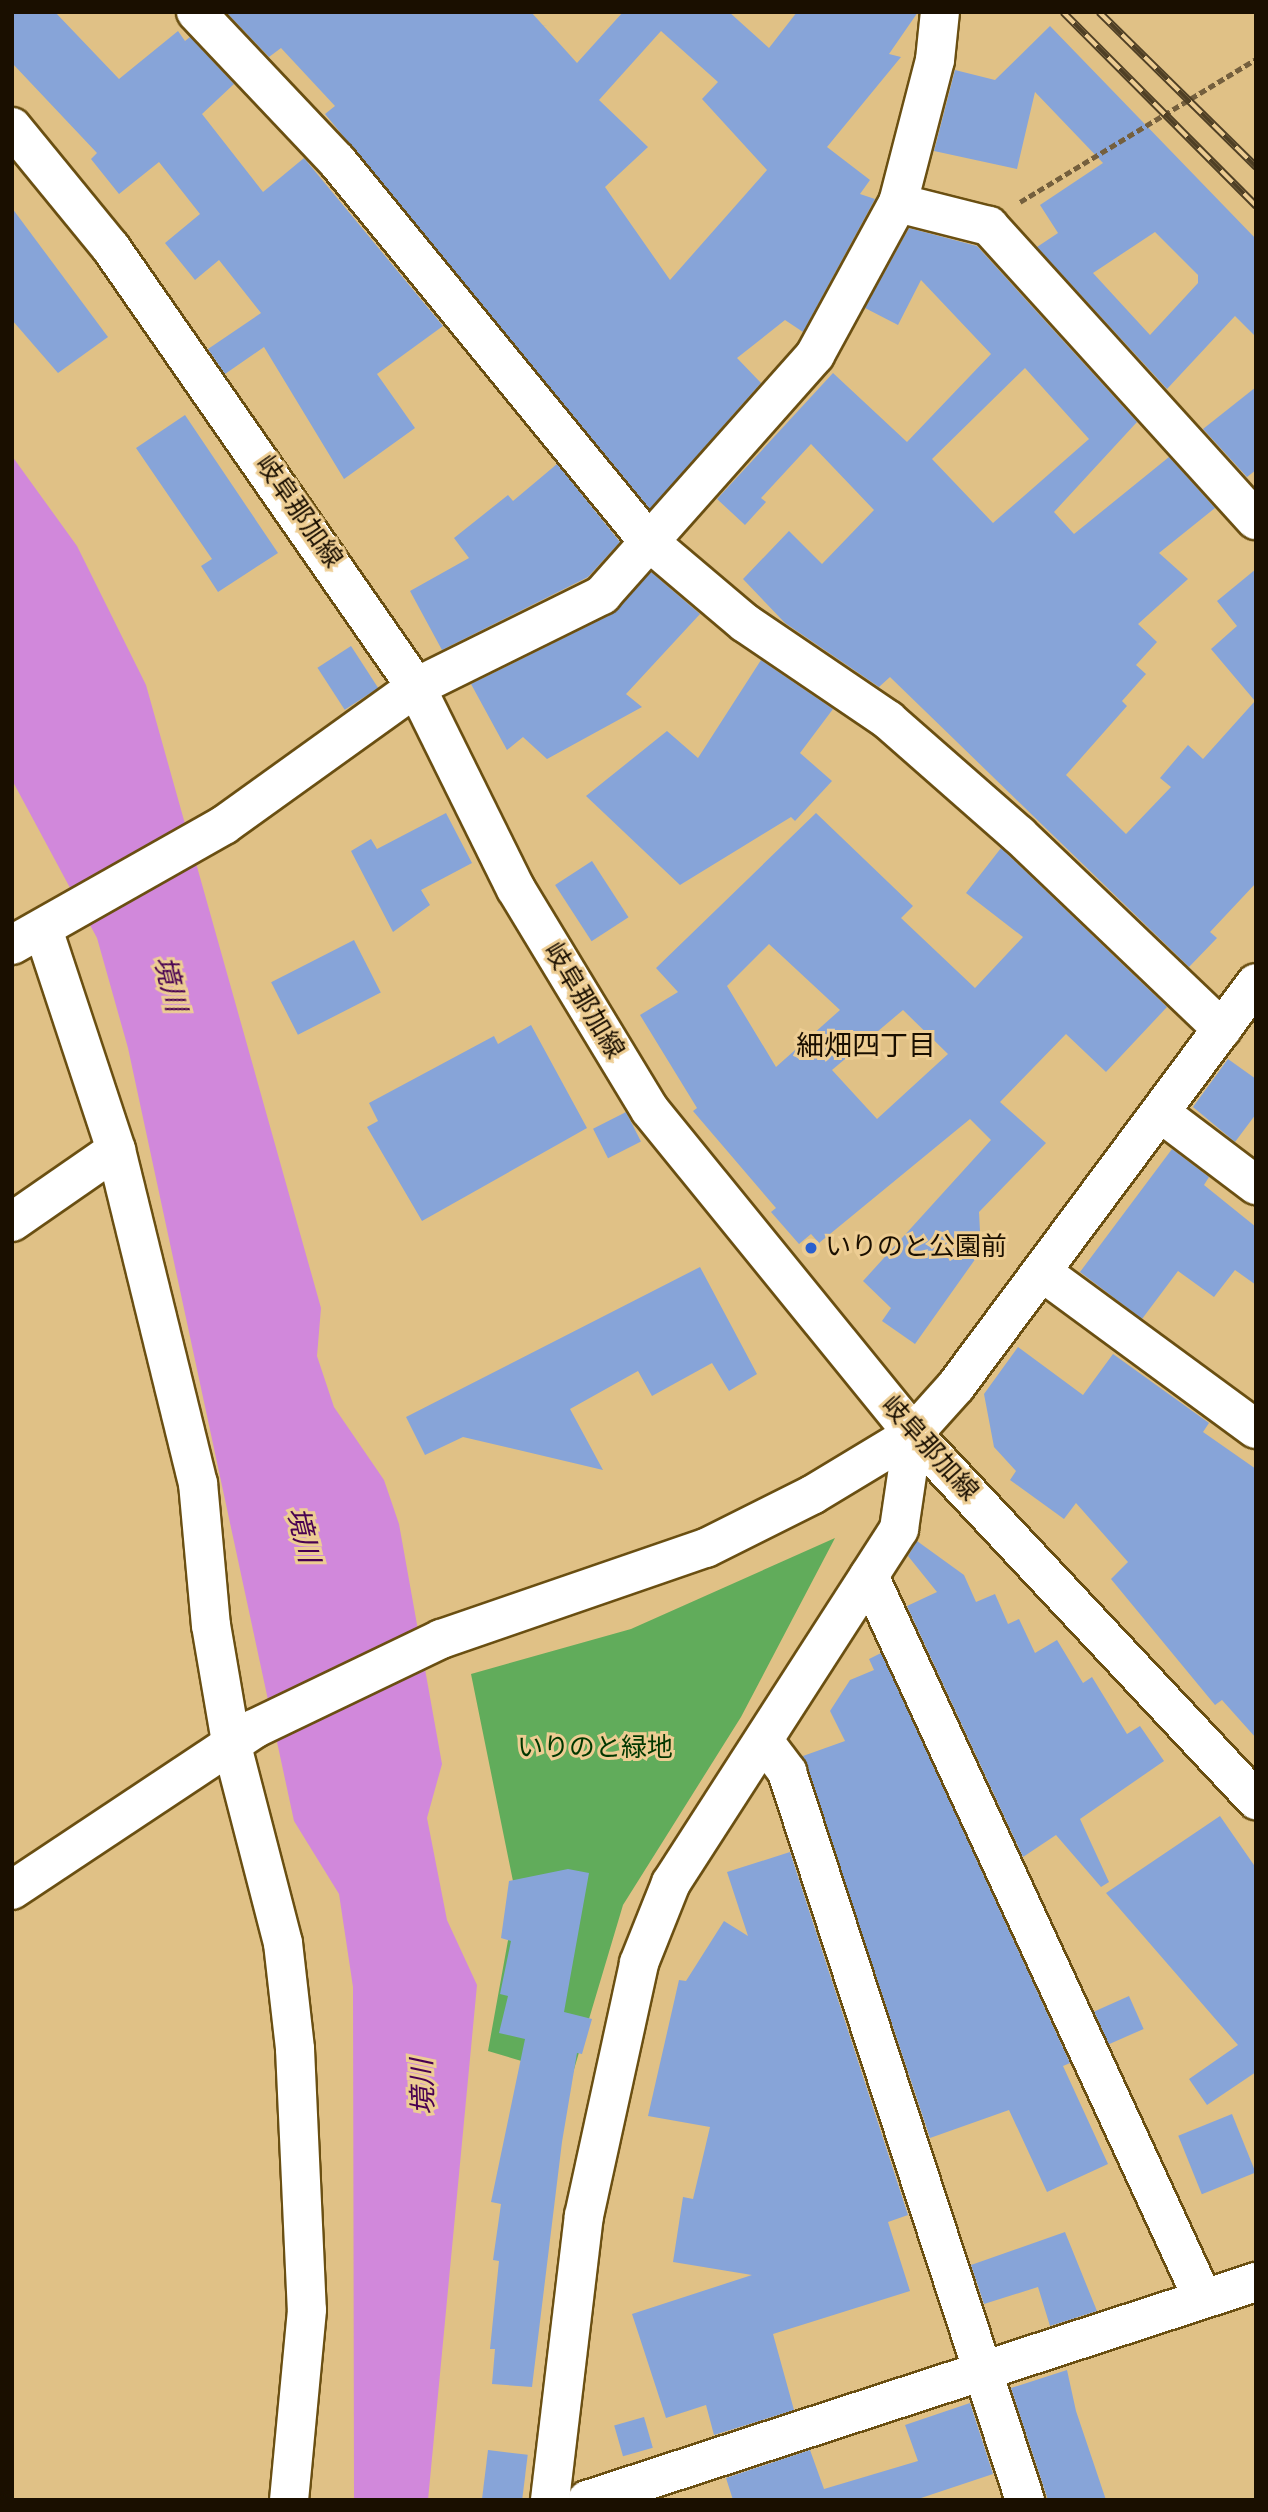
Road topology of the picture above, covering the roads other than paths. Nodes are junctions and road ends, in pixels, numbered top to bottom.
1 (195, 12) edge
2 (940, 12) edge
3 (12, 127) edge
4 (898, 203) junction
5 (1256, 520) edge
6 (647, 540) junction
7 (416, 687) junction
8 (39, 930) edge
9 (1256, 983) edge
10 (1222, 1029) junction
11 (1162, 1114) junction
12 (116, 1150) junction
13 (1256, 1185) edge
14 (12, 1222) edge
15 (1042, 1272) junction
16 (1256, 1429) edge
17 (913, 1434) junction
18 (869, 1576) junction
19 (243, 1735) junction
20 (764, 1741) junction
21 (1256, 1800) edge
22 (12, 1890) edge
23 (1256, 2282) edge
24 (1203, 2299) junction
25 (983, 2370) junction
26 (289, 2500) edge
27 (550, 2500) edge
28 (587, 2500) edge
29 (1024, 2500) edge

1 - 6 street
2 - 4 street
3 - 7 street, 岐阜那加線
4 - 5 street
4 - 6 street
6 - 7 street
6 - 10 street
7 - 8 street
7 - 17 street, 岐阜那加線
8 - 12 street
9 - 10 street
10 - 11 street
11 - 13 street
11 - 15 street
12 - 14 street
12 - 19 street
15 - 16 street
15 - 17 street
17 - 18 street
17 - 19 street
17 - 21 street, 岐阜那加線
18 - 20 street
18 - 24 street
19 - 22 street
19 - 26 street
20 - 25 street
20 - 27 street
23 - 24 street
24 - 25 street
25 - 28 street
25 - 29 street

